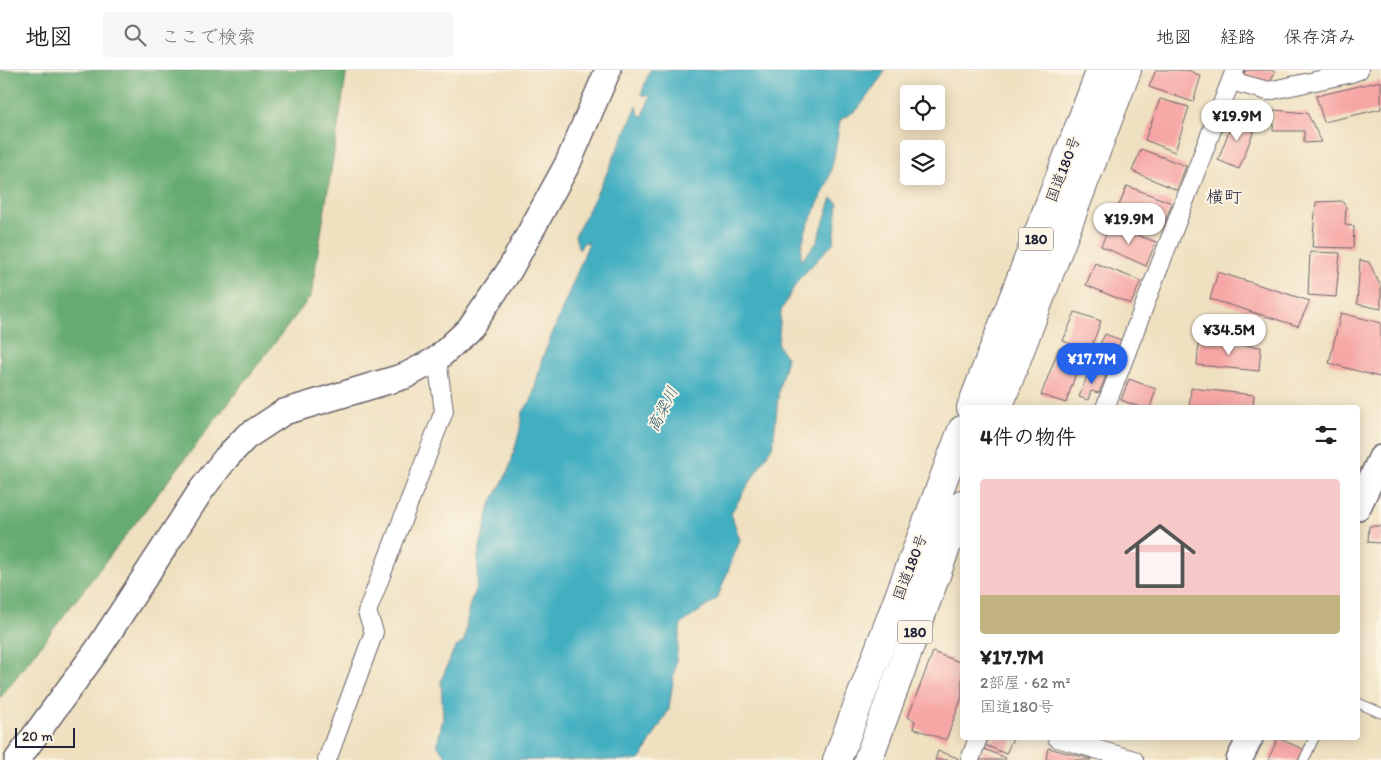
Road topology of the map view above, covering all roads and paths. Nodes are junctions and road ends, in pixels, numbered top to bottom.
1 (608, 70) edge
2 (1101, 70) edge
3 (1127, 70) edge
4 (1359, 70) edge
5 (1233, 76) edge
6 (437, 359) junction
7 (972, 405) edge
8 (999, 405) edge
9 (1106, 405) edge
10 (960, 435) edge
11 (1381, 458) edge
12 (1360, 503) edge
13 (960, 509) edge
14 (1360, 704) edge
15 (1381, 713) edge
16 (977, 740) edge
17 (1064, 740) edge
18 (1249, 740) edge
19 (1314, 740) edge
20 (1314, 740) edge
21 (1319, 750) dead end
22 (17, 760) edge
23 (327, 760) edge
24 (837, 760) edge
25 (868, 760) edge
26 (970, 760) edge
27 (1134, 760) edge
28 (1239, 760) edge
29 (1304, 760) edge

1 - 6 street
2 - 7 highway, 国道180号 / 180
3 - 8 highway, 国道180号 / 180
4 - 5 street
5 - 9 street
6 - 22 street
6 - 23 street
10 - 24 highway, 国道180号 / 180
11 - 12 street
13 - 25 highway, 国道180号 / 180
14 - 15 lane
16 - 26 street
17 - 27 street
18 - 28 street
19 - 21 lane
20 - 29 lane

